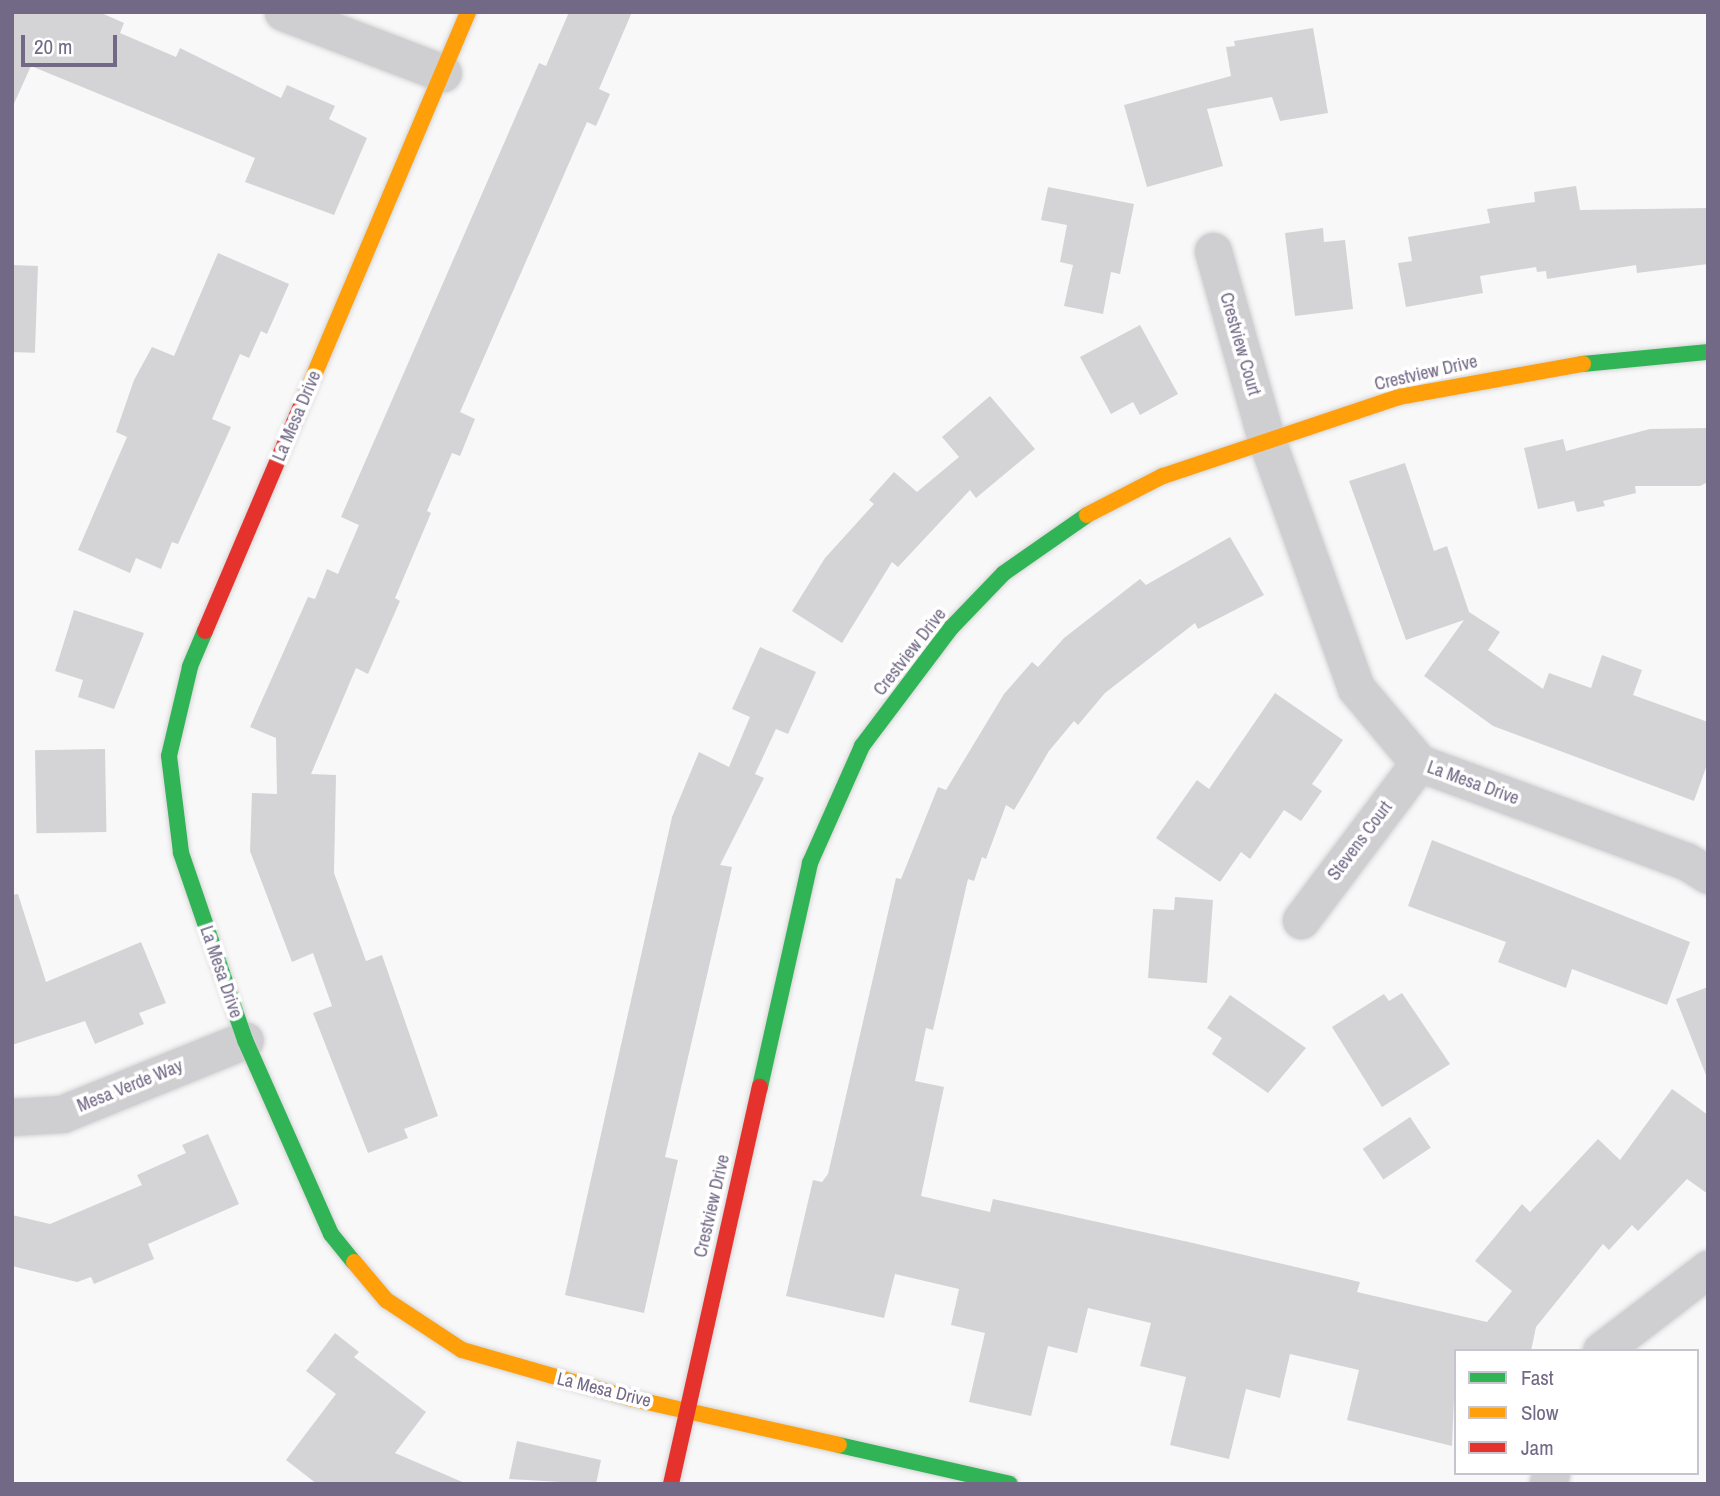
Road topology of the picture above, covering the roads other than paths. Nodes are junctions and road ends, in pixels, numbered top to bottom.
1 (284, 12) edge
2 (468, 12) edge
3 (443, 73) junction
4 (1213, 251) dead end
5 (1708, 352) edge
6 (1266, 438) junction
7 (1419, 763) junction
8 (1708, 875) edge
9 (1301, 920) dead end
10 (245, 1040) junction
11 (12, 1117) edge
12 (1708, 1269) edge
13 (1604, 1349) edge
14 (685, 1408) junction
15 (671, 1484) edge
16 (1010, 1484) edge

1 - 3 street
2 - 3 street, La Mesa Drive
3 - 10 street, La Mesa Drive
4 - 6 street, Crestview Court
5 - 6 street, Crestview Drive
6 - 7 street, La Mesa Drive
6 - 14 street, Crestview Drive
7 - 8 street, La Mesa Drive
7 - 9 street, Stevens Court
10 - 11 street, Mesa Verde Way
10 - 14 street, La Mesa Drive
12 - 13 street
14 - 15 street, Crestview Drive
14 - 16 street, La Mesa Drive

